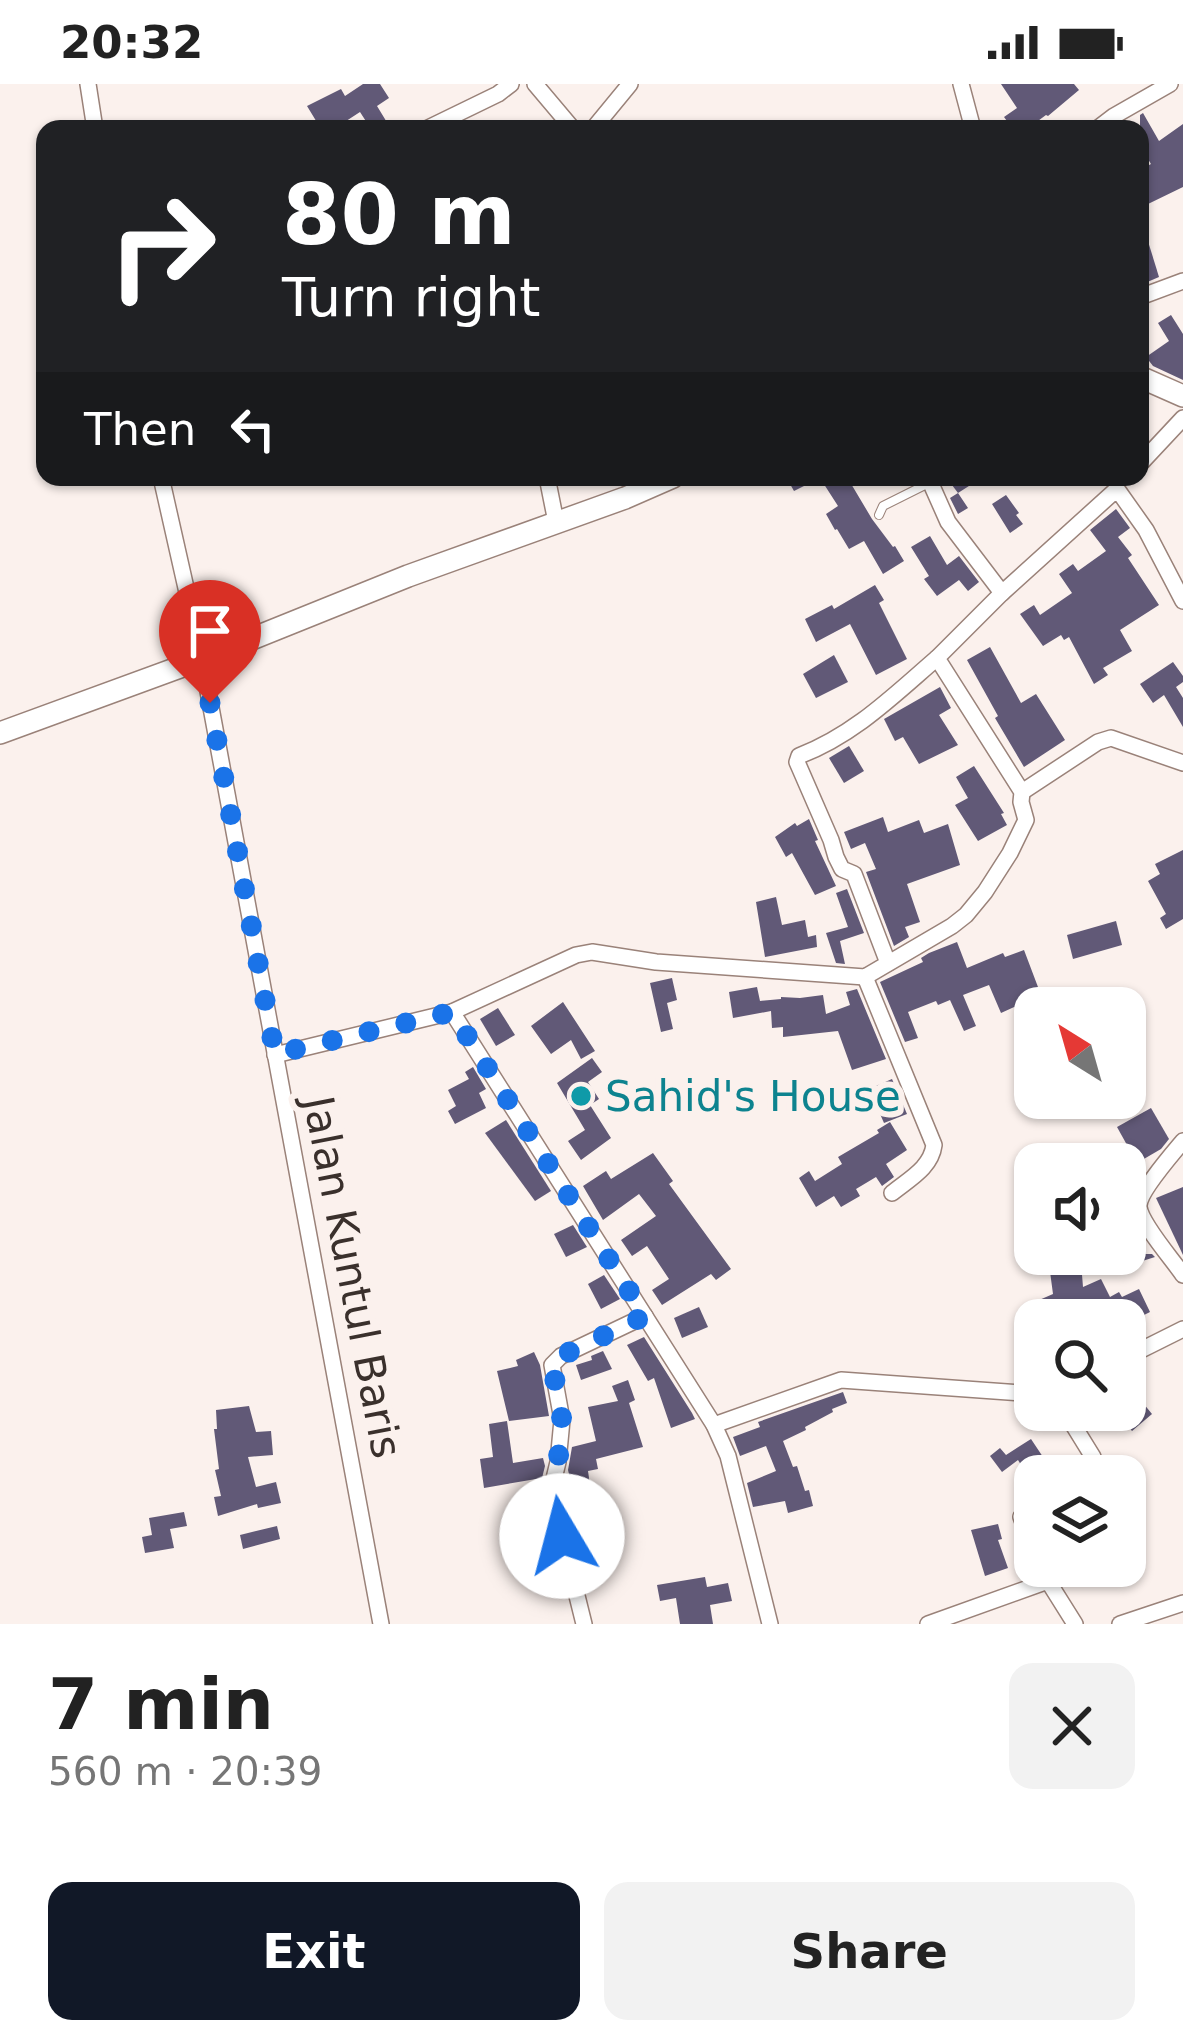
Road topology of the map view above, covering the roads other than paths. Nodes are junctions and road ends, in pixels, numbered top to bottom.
1 (88, 84) edge
2 (511, 84) edge
3 (536, 84) edge
4 (630, 84) edge
5 (962, 84) edge
6 (1170, 84) edge
7 (94, 120) edge
8 (445, 120) edge
9 (566, 120) edge
10 (600, 120) edge
11 (972, 120) edge
12 (1109, 120) edge
13 (1183, 281) edge
14 (1149, 294) edge
15 (1149, 381) edge
16 (1183, 396) edge
17 (1183, 418) edge
18 (1149, 454) edge
19 (163, 486) edge
20 (550, 486) edge
21 (650, 486) edge
22 (918, 486) edge
23 (932, 486) edge
24 (1119, 486) edge
25 (1124, 486) edge
26 (879, 515) dead end
27 (556, 522) junction
28 (1003, 593) junction
29 (1183, 601) edge
30 (937, 658) junction
31 (202, 659) junction
32 (0, 733) edge
33 (1183, 763) edge
34 (1022, 792) junction
35 (888, 963) junction
36 (865, 976) junction
37 (452, 1012) junction
38 (275, 1054) junction
39 (1183, 1141) edge
40 (892, 1193) dead end
41 (1183, 1275) edge
42 (645, 1316) junction
43 (1183, 1330) edge
44 (1146, 1348) edge
45 (1014, 1392) edge
46 (714, 1425) junction
47 (1014, 1587) edge
48 (1052, 1587) edge
49 (1183, 1604) edge
50 (381, 1624) edge
51 (584, 1624) edge
52 (770, 1624) edge
53 (928, 1624) edge
54 (1075, 1624) edge
55 (1120, 1624) edge

1 - 7 street
2 - 8 street
3 - 9 street
4 - 10 street
5 - 11 street
6 - 12 street
13 - 14 street
15 - 16 street
17 - 18 street
19 - 31 street, Jalan Kuntul Baris
20 - 27 street
21 - 27 street
22 - 26 lane
23 - 28 street
24 - 28 street
25 - 29 street
27 - 31 street
28 - 30 street
30 - 34 street
30 - 35 street
31 - 32 street
31 - 38 street, Jalan Kuntul Baris
33 - 34 street
34 - 35 street
35 - 36 street
36 - 37 street
36 - 40 street
37 - 38 street
37 - 42 street
38 - 50 street, Jalan Kuntul Baris
39 - 41 street
42 - 46 street
42 - 51 street
43 - 44 street
45 - 46 street
46 - 52 street
47 - 53 street
48 - 54 street
49 - 55 street

